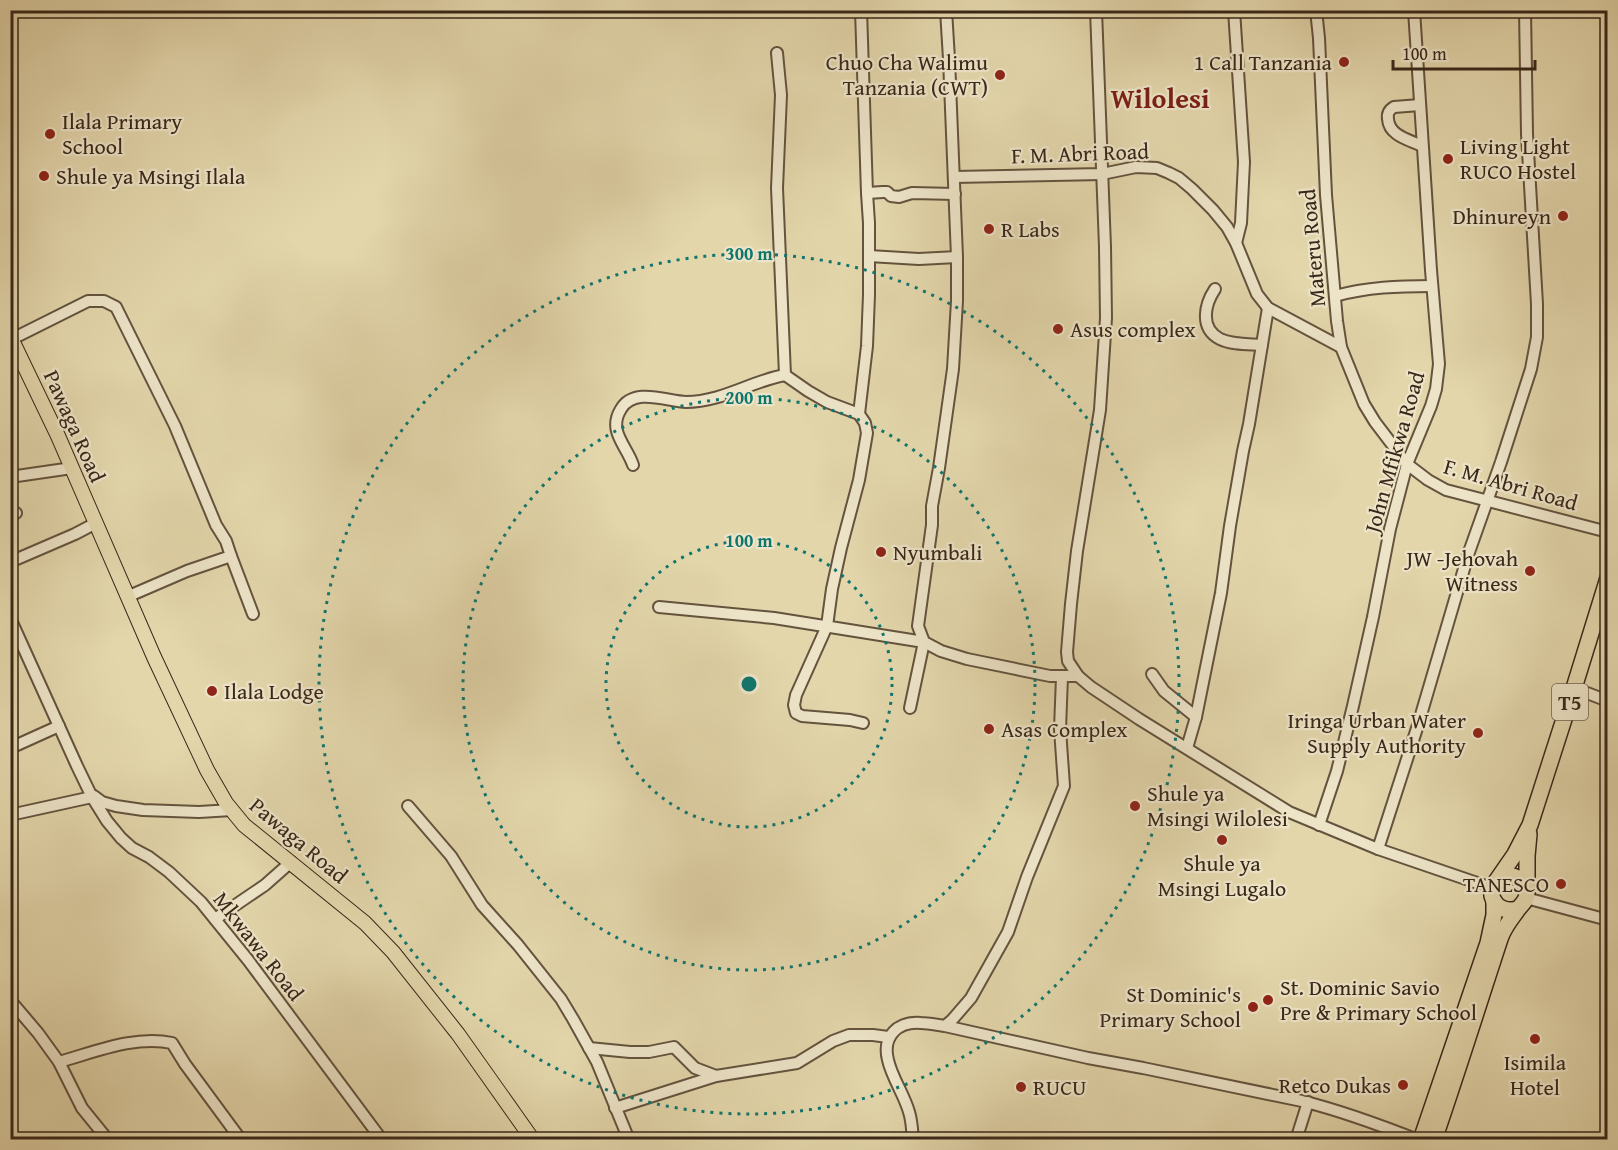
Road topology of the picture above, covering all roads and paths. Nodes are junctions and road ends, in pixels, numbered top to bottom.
1 (861, 10) edge
2 (946, 10) edge
3 (1096, 10) edge
4 (1234, 10) edge
5 (1316, 10) edge
6 (1414, 10) edge
7 (1525, 10) edge
8 (777, 53) dead end
9 (1420, 105) junction
10 (1422, 146) junction
11 (1102, 174) junction
12 (954, 177) junction
13 (867, 193) junction
14 (955, 194) junction
15 (1236, 243) junction
16 (869, 256) junction
17 (957, 257) junction
18 (1432, 286) junction
19 (1215, 289) dead end
20 (1335, 296) junction
21 (1268, 308) junction
22 (11, 337) edge
23 (1262, 345) junction
24 (1341, 346) junction
25 (785, 375) junction
26 (860, 414) junction
27 (1407, 464) junction
28 (633, 465) dead end
29 (72, 468) junction
30 (10, 477) edge
31 (1487, 501) junction
32 (96, 523) junction
33 (1608, 532) edge
34 (231, 556) junction
35 (10, 562) edge
36 (1608, 578) edge
37 (129, 596) junction
38 (659, 607) dead end
39 (253, 614) dead end
40 (10, 618) edge
41 (827, 626) junction
42 (924, 642) junction
43 (1152, 674) dead end
44 (1078, 676) junction
45 (1062, 677) junction
46 (1574, 688) junction
47 (1608, 700) edge
48 (910, 708) dead end
49 (1196, 717) junction
50 (863, 723) dead end
51 (60, 726) junction
52 (10, 745) edge
53 (1187, 748) junction
54 (91, 795) junction
55 (408, 806) dead end
56 (231, 810) junction
57 (10, 815) edge
58 (1319, 825) junction
59 (1530, 825) junction
60 (1378, 849) junction
61 (291, 862) junction
62 (1494, 890) junction
63 (1524, 899) junction
64 (215, 919) junction
65 (1608, 920) edge
66 (10, 1000) edge
67 (945, 1026) junction
68 (888, 1037) junction
69 (589, 1048) junction
70 (59, 1062) junction
71 (717, 1076) junction
72 (1308, 1102) junction
73 (615, 1108) junction
74 (108, 1140) edge
75 (241, 1140) edge
76 (382, 1140) edge
77 (533, 1140) edge
78 (628, 1140) edge
79 (913, 1140) edge
80 (1296, 1140) edge
81 (1419, 1140) edge
82 (1434, 1140) edge

1 - 13 street
2 - 12 street
3 - 11 street
4 - 15 street
5 - 20 street, Materu Road
6 - 9 street, John Mfikwa Road
7 - 31 street
8 - 25 street
9 - 10 street, John Mfikwa Road
9 - 10 street
10 - 18 street, John Mfikwa Road
11 - 12 street, F. M. Abri Road
11 - 15 street, F. M. Abri Road
11 - 44 street
12 - 14 street
13 - 14 street
13 - 16 street
14 - 17 street
15 - 21 street, F. M. Abri Road
16 - 17 street
16 - 26 street
17 - 42 street
18 - 20 street
18 - 27 street, John Mfikwa Road
19 - 23 street
20 - 24 street, Materu Road
21 - 23 street
21 - 24 street
22 - 29 main road, Pawaga Road
22 - 34 street
23 - 49 street
24 - 27 street, Materu Road
25 - 26 street
25 - 28 street
26 - 41 street
27 - 31 street, F. M. Abri Road
27 - 58 street, John Mfikwa Road
29 - 30 street
29 - 32 main road, Pawaga Road
31 - 33 street, F. M. Abri Road
31 - 60 street
32 - 35 street
32 - 37 main road, Pawaga Road
34 - 37 street
34 - 39 street
36 - 46 highway, T5
37 - 56 main road, Pawaga Road
38 - 41 street
40 - 51 street, Mkwawa Road
41 - 42 street
41 - 50 street
42 - 45 street
42 - 48 street
43 - 49 street
44 - 45 street
44 - 53 street
45 - 67 street
46 - 47 street
46 - 59 highway, T5
49 - 53 street
51 - 52 street
51 - 54 street, Mkwawa Road
53 - 58 street
54 - 56 street
54 - 57 street
54 - 64 street, Mkwawa Road
55 - 69 street
56 - 61 main road, Pawaga Road
58 - 60 street
59 - 62 highway, T5
59 - 63 highway, T5
60 - 62 street
61 - 64 street
61 - 77 main road, Pawaga Road
62 - 63 highway
62 - 63 highway
62 - 81 highway, T5
63 - 65 street
63 - 82 highway
64 - 76 street, Mkwawa Road
66 - 70 street
67 - 68 street
67 - 72 street
68 - 71 street
68 - 79 street
69 - 71 street
69 - 73 street
70 - 74 street
70 - 75 street
71 - 73 street
72 - 80 street
72 - 81 street
73 - 78 street

